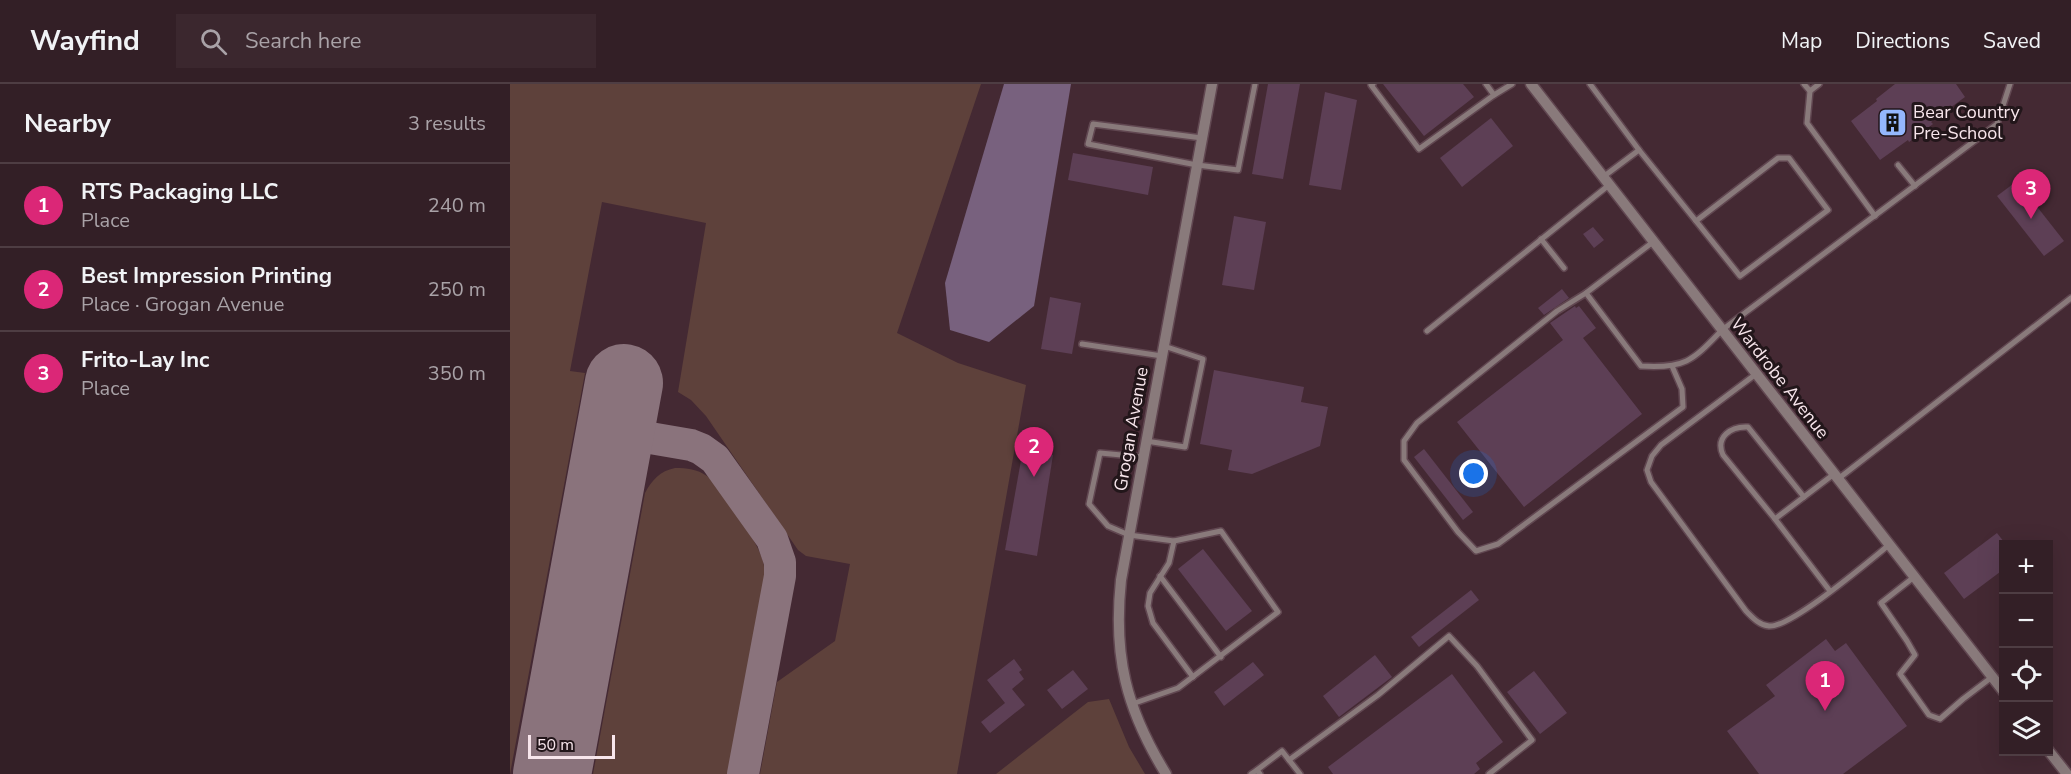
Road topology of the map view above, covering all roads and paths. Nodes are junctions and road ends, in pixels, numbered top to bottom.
1 (1212, 84) edge
2 (1255, 84) edge
3 (1372, 84) edge
4 (1486, 84) edge
5 (1512, 84) edge
6 (1531, 84) edge
7 (1590, 84) edge
8 (1804, 84) edge
9 (1819, 84) edge
10 (2010, 84) edge
11 (1810, 91) junction
12 (1494, 95) junction
13 (1202, 138) junction
14 (1638, 150) junction
15 (1197, 165) junction
16 (1898, 165) dead end
17 (1606, 181) junction
18 (1915, 186) junction
19 (1875, 216) junction
20 (1696, 221) junction
21 (1541, 239) junction
22 (1653, 242) junction
23 (1564, 268) dead end
24 (1586, 293) junction
25 (2071, 298) edge
26 (1722, 330) junction
27 (1427, 331) dead end
28 (1082, 344) dead end
29 (1163, 351) junction
30 (1672, 366) junction
31 (1756, 374) junction
32 (1146, 441) junction
33 (1143, 457) junction
34 (1836, 477) junction
35 (1804, 497) junction
36 (1774, 519) junction
37 (1129, 535) junction
38 (1174, 541) junction
39 (1890, 545) junction
40 (1160, 576) junction
41 (1914, 577) junction
42 (1830, 591) junction
43 (1221, 657) junction
44 (1992, 677) junction
45 (1193, 678) junction
46 (1999, 686) edge
47 (1132, 704) junction
48 (2053, 755) edge
49 (1289, 760) junction
50 (1258, 772) edge
51 (1166, 774) edge
52 (1251, 774) edge
53 (1300, 774) edge
54 (1489, 774) edge
55 (2067, 774) edge

1 - 13 street, Grogan Avenue
2 - 15 lane
3 - 12 lane
4 - 12 lane
5 - 12 lane
6 - 17 street, Wardrobe Avenue
7 - 14 lane
8 - 11 lane
9 - 11 lane
10 - 18 lane
11 - 19 lane
13 - 15 street, Grogan Avenue
13 - 15 lane
14 - 17 lane
14 - 20 lane
15 - 29 street, Grogan Avenue
16 - 18 lane
17 - 21 lane
17 - 22 street, Wardrobe Avenue
18 - 19 lane
19 - 26 lane
20 - 20 lane
21 - 23 lane
21 - 27 lane
22 - 24 lane
22 - 26 street, Wardrobe Avenue
24 - 30 lane
24 - 30 lane
25 - 34 lane
26 - 30 lane
26 - 31 street, Wardrobe Avenue
28 - 29 lane
29 - 32 street, Grogan Avenue
29 - 32 lane
31 - 34 street, Wardrobe Avenue
31 - 42 lane
32 - 33 street, Grogan Avenue
33 - 37 street, Grogan Avenue
33 - 37 lane
34 - 35 lane
34 - 39 street, Wardrobe Avenue
35 - 36 lane
35 - 36 lane
36 - 42 lane
37 - 38 lane
37 - 47 street, Grogan Avenue
38 - 40 lane
38 - 43 lane
39 - 41 street, Wardrobe Avenue
39 - 42 lane
40 - 43 lane
40 - 45 lane
41 - 44 street, Wardrobe Avenue
41 - 44 lane
43 - 45 lane
44 - 46 street, Wardrobe Avenue
45 - 47 lane
47 - 51 street, Grogan Avenue
48 - 55 street
49 - 50 lane
49 - 53 lane
49 - 54 lane
50 - 52 lane

